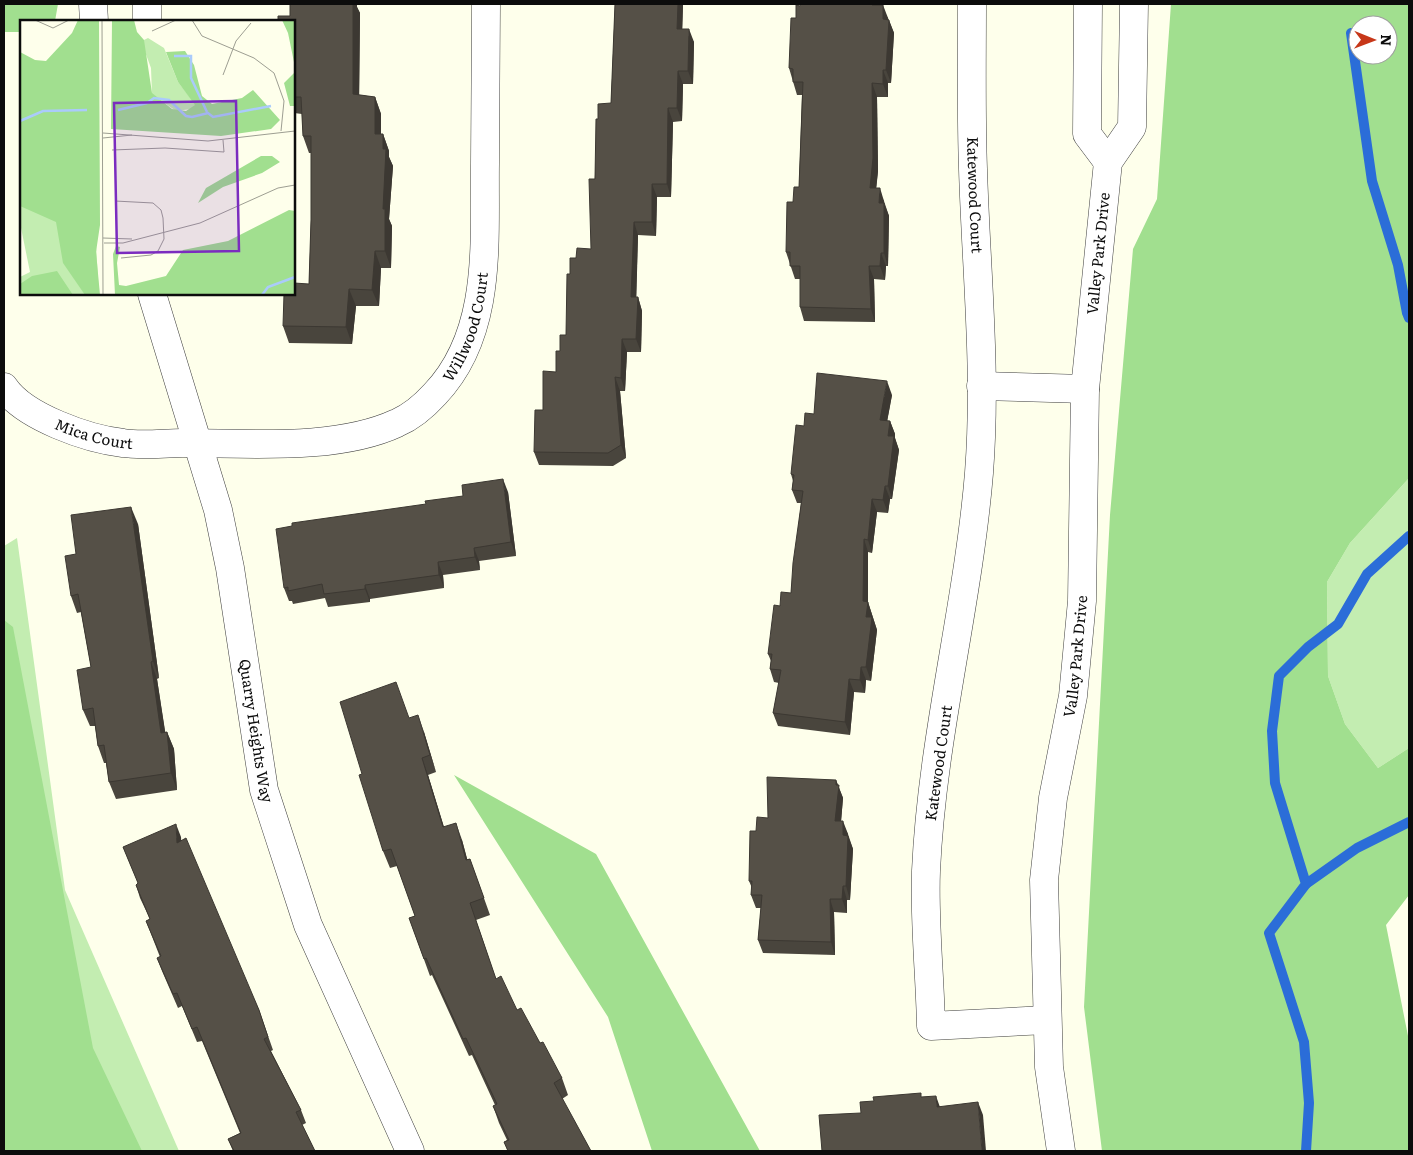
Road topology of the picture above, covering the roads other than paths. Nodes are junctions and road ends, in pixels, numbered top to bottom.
1 (93, 4) edge
2 (147, 4) edge
3 (486, 4) edge
4 (972, 4) edge
5 (1088, 4) edge
6 (1134, 4) edge
7 (94, 20) edge
8 (147, 20) edge
9 (1108, 162) junction
10 (152, 295) edge
11 (981, 386) junction
12 (4, 387) edge
13 (1085, 389) junction
14 (197, 443) junction
15 (1047, 1020) junction
16 (410, 1151) edge
17 (1061, 1151) edge

1 - 7 street
2 - 8 street
3 - 14 street, Willwood Court
4 - 11 street, Katewood Court
5 - 9 street
6 - 9 street, Valley Park Drive
9 - 13 street, Valley Park Drive
10 - 14 street, Quarry Heights Way
11 - 13 street
11 - 15 street, Katewood Court
12 - 14 street, Mica Court
13 - 15 street, Valley Park Drive
14 - 16 street, Quarry Heights Way
15 - 17 street, Valley Park Drive

